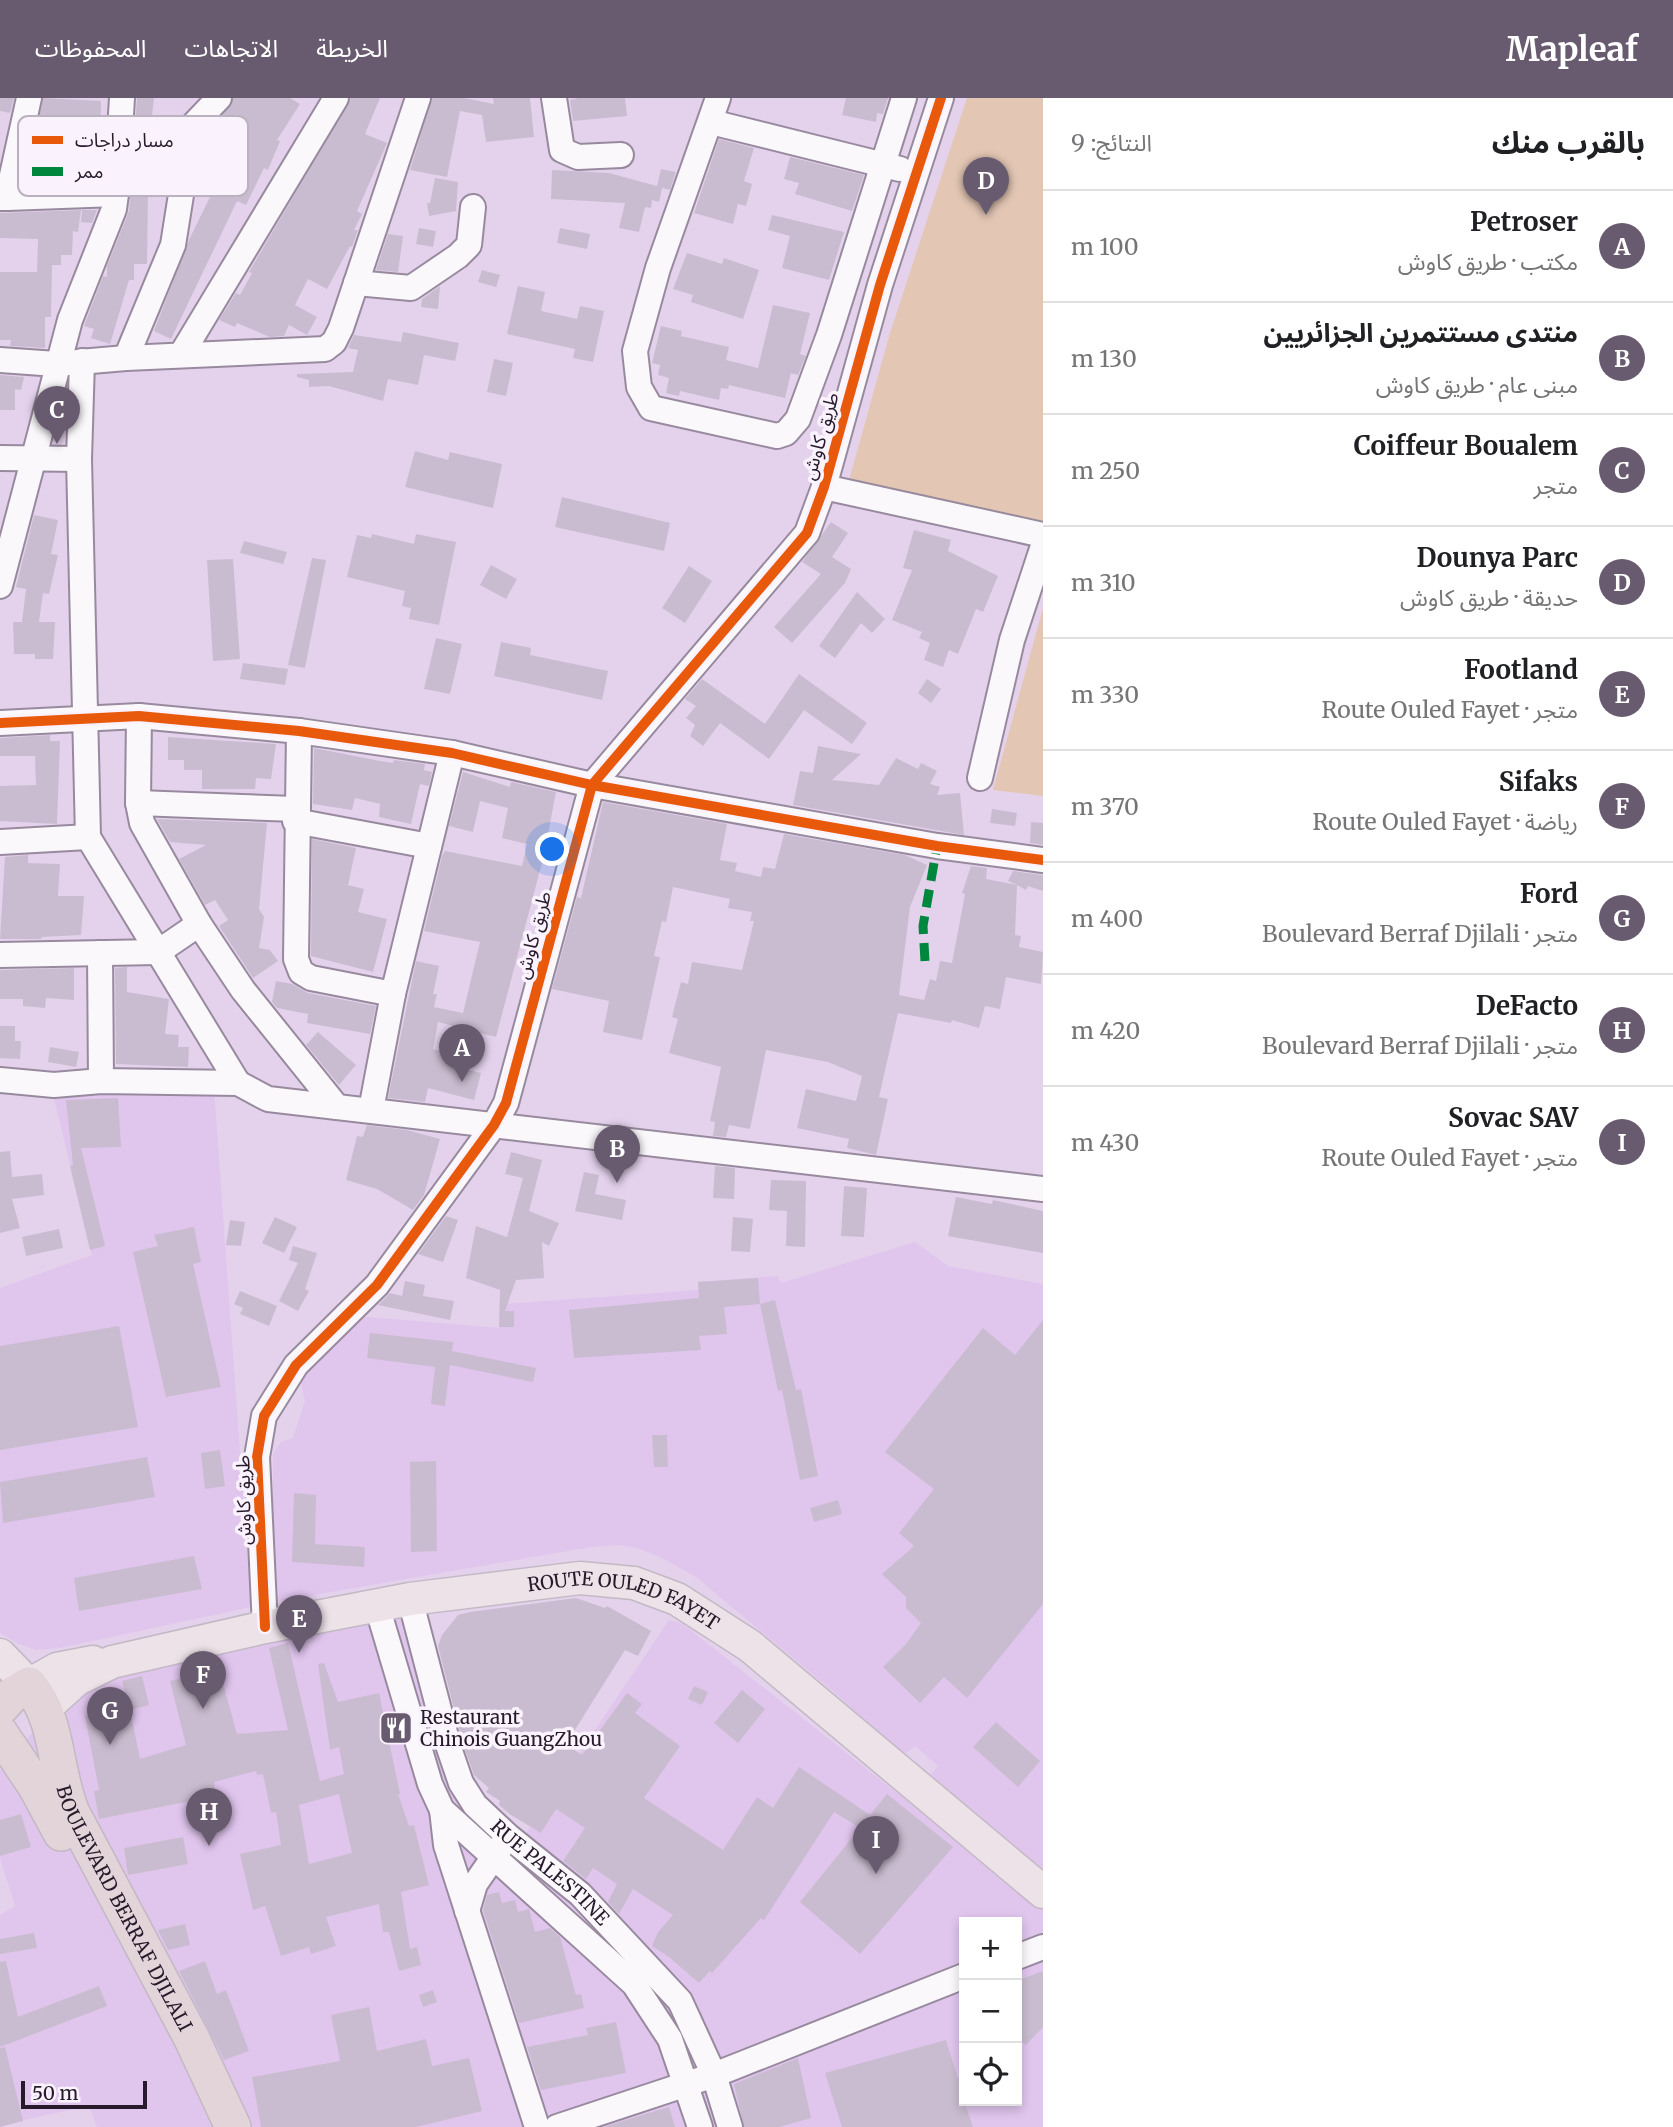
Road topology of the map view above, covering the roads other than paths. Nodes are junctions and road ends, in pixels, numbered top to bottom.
1 (29, 98) edge
2 (121, 98) edge
3 (219, 98) edge
4 (336, 98) edge
5 (418, 98) edge
6 (554, 98) edge
7 (718, 98) edge
8 (904, 98) edge
9 (941, 98) edge
10 (24, 116) edge
11 (120, 116) edge
12 (202, 116) edge
13 (711, 122) junction
14 (18, 140) edge
15 (621, 155) dead end
16 (885, 164) junction
17 (916, 173) junction
18 (60, 196) edge
19 (116, 196) edge
20 (181, 196) edge
21 (3, 198) edge
22 (473, 207) dead end
23 (356, 283) junction
24 (181, 355) junction
25 (126, 358) junction
26 (0, 360) edge
27 (82, 361) junction
28 (56, 364) junction
29 (35, 457) junction
30 (0, 458) edge
31 (79, 459) junction
32 (824, 487) junction
33 (1043, 535) edge
34 (1043, 546) edge
35 (0, 586) edge
36 (139, 716) junction
37 (83, 718) junction
38 (0, 723) edge
39 (299, 731) junction
40 (452, 753) junction
41 (980, 778) dead end
42 (592, 785) junction
43 (138, 803) junction
44 (295, 815) junction
45 (88, 837) junction
46 (0, 842) edge
47 (429, 846) junction
48 (1043, 860) edge
49 (199, 924) junction
50 (158, 952) junction
51 (100, 953) junction
52 (0, 955) edge
53 (393, 994) junction
54 (0, 1080) edge
55 (101, 1081) junction
56 (238, 1083) junction
57 (337, 1107) junction
58 (371, 1111) junction
59 (494, 1125) junction
60 (1043, 1189) edge
61 (410, 1599) junction
62 (377, 1606) junction
63 (265, 1627) junction
64 (0, 1655) edge
65 (38, 1696) junction
66 (0, 1709) edge
67 (5, 1749) edge
68 (442, 1810) junction
69 (508, 1836) junction
70 (492, 1858) junction
71 (1043, 1892) edge
72 (467, 1911) junction
73 (1043, 1947) edge
74 (1022, 1955) edge
75 (959, 1978) edge
76 (714, 2075) junction
77 (685, 2084) junction
78 (208, 2127) edge
79 (233, 2127) edge
80 (537, 2127) edge
81 (557, 2127) edge
82 (700, 2127) edge
83 (730, 2127) edge

1 - 10 street
2 - 11 street
3 - 12 street
4 - 24 street
5 - 23 street
6 - 15 street
7 - 13 street
8 - 16 street
9 - 17 street, طريق كاوش
13 - 16 street
13 - 16 street
14 - 21 street
16 - 17 street
17 - 32 street, طريق كاوش
18 - 21 street
19 - 28 street
20 - 25 street
22 - 23 street
23 - 24 street
24 - 25 street
25 - 27 street
26 - 28 street
27 - 28 street
27 - 31 street
28 - 29 street
29 - 30 street
29 - 31 street
29 - 35 street
31 - 37 street
32 - 33 street
32 - 42 street, طريق كاوش
34 - 41 street
36 - 37 street
36 - 39 street
36 - 43 street
37 - 38 street
37 - 45 street
39 - 40 street
39 - 44 street
40 - 42 street
40 - 47 street
42 - 48 street
42 - 59 street, طريق كاوش
43 - 44 street
43 - 49 street
44 - 47 street
44 - 53 street
45 - 46 street
45 - 50 street
47 - 53 street
49 - 50 street
49 - 57 street
50 - 51 street
50 - 56 street
51 - 52 street
51 - 55 street
53 - 58 street
54 - 55 street
55 - 56 street
56 - 57 street
57 - 58 street
58 - 59 street
59 - 60 street
59 - 63 street, طريق كاوش
61 - 62 main road, ROUTE OULED FAYET
61 - 69 street, RUE PALESTINE
61 - 71 main road, ROUTE OULED FAYET
62 - 63 main road, ROUTE OULED FAYET
62 - 68 street, RUE PALESTINE
63 - 65 main road, ROUTE OULED FAYET
64 - 65 main road
65 - 66 highway
65 - 79 highway, BOULEVARD BERRAF DJILALI
67 - 78 highway, BOULEVARD BERRAF DJILALI
68 - 70 street, RUE PALESTINE
68 - 72 street
69 - 70 street
69 - 76 street, RUE PALESTINE
70 - 72 street
70 - 77 street, RUE PALESTINE
72 - 80 street
73 - 74 street
75 - 76 street
76 - 77 street
76 - 83 street, RUE PALESTINE
77 - 81 street
77 - 82 street, RUE PALESTINE

